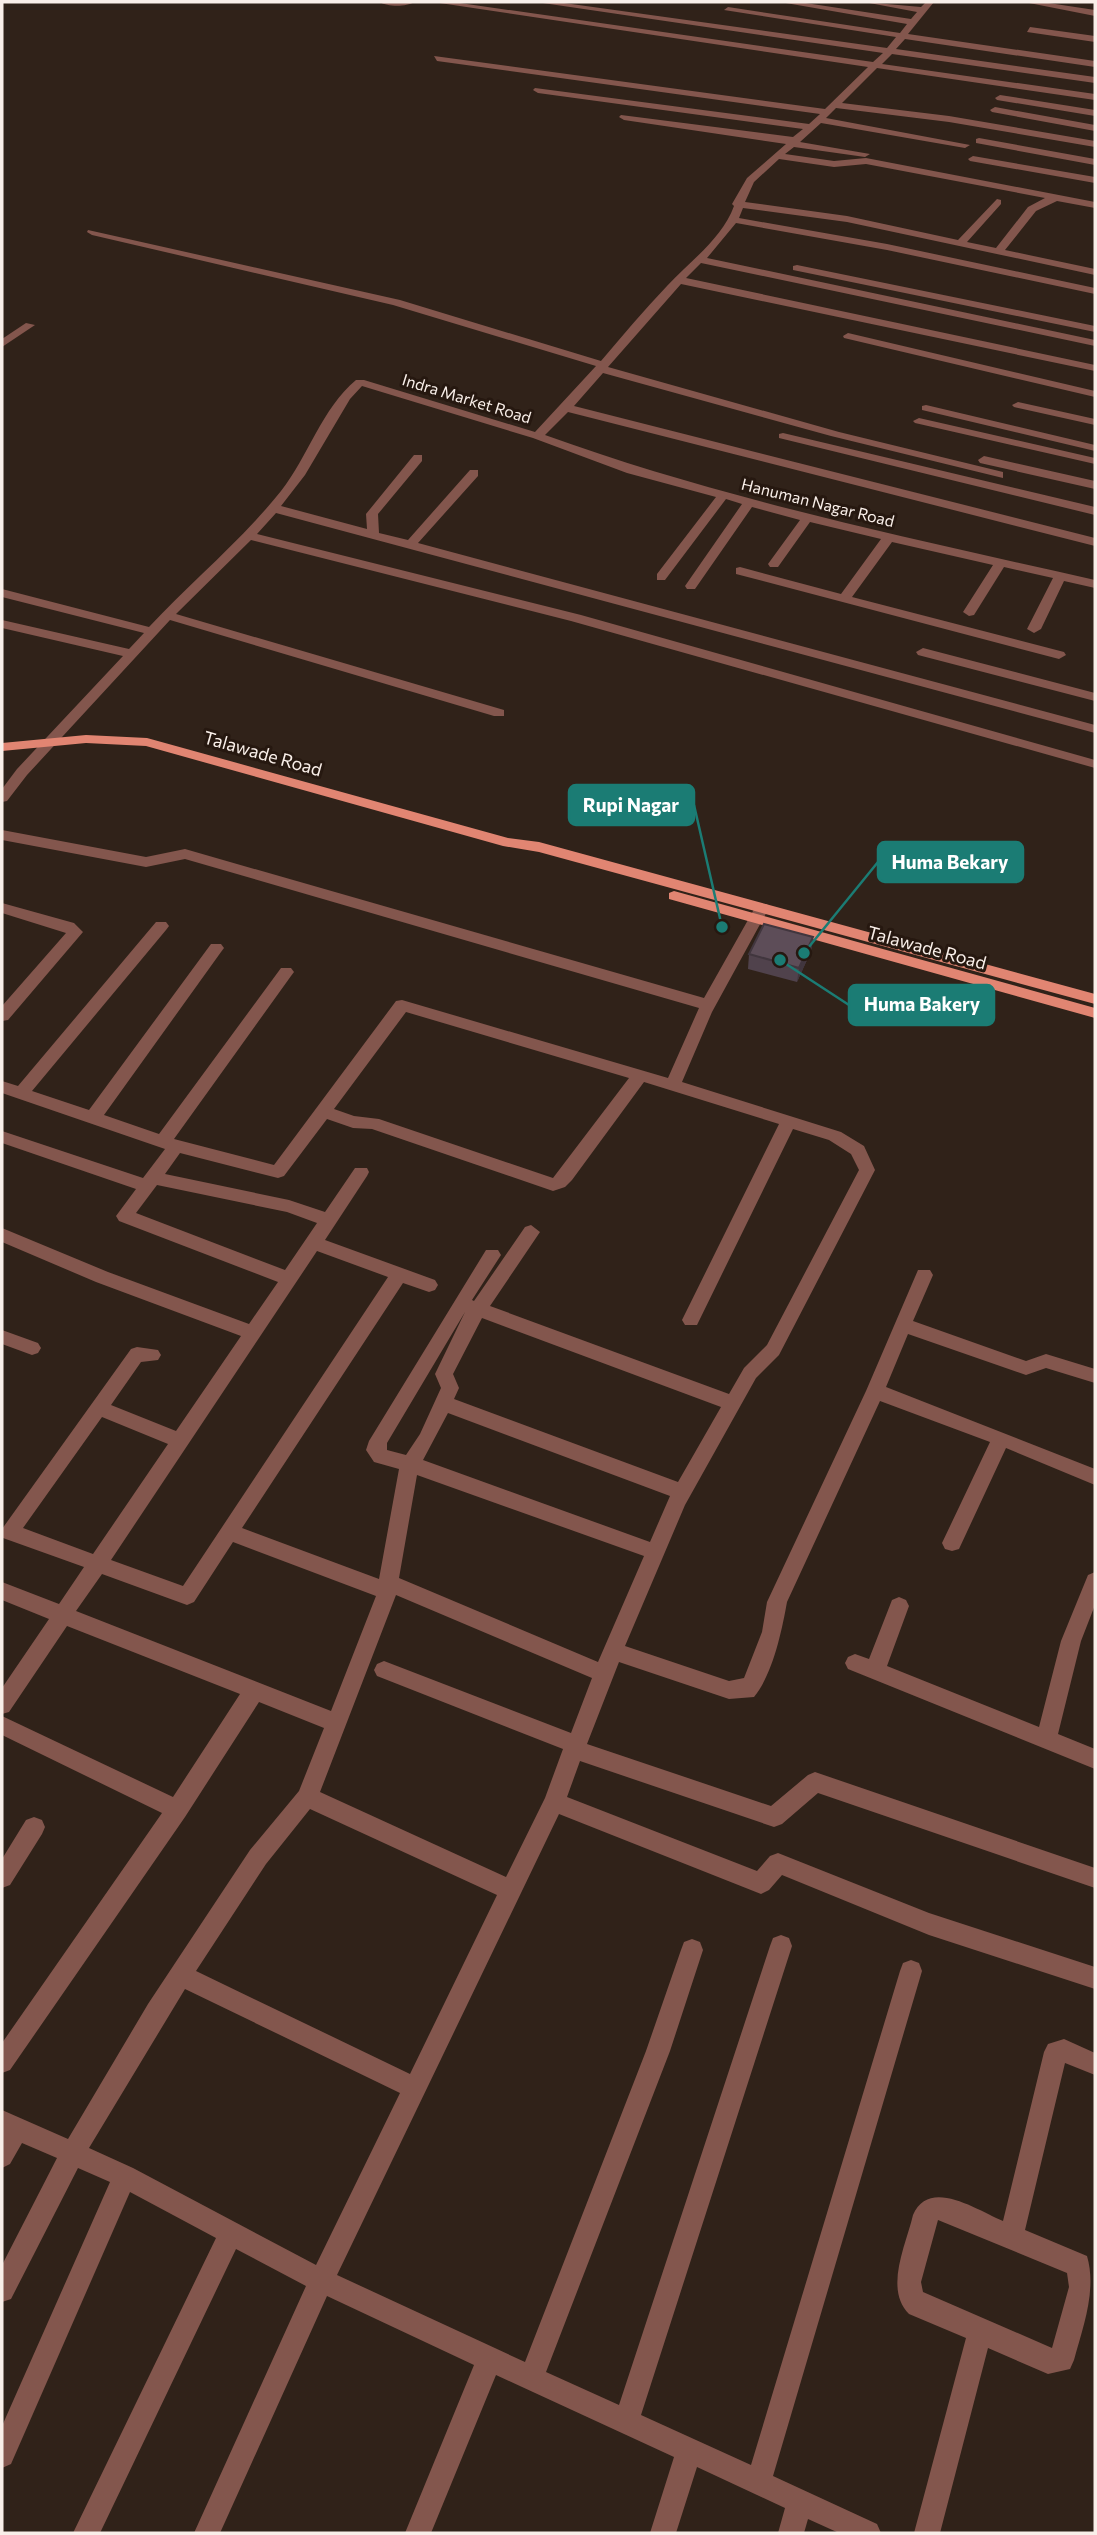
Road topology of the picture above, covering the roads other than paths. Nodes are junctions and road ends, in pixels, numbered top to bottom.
1 (384, 2) edge
2 (410, 2) edge
3 (437, 2) edge
4 (540, 2) edge
5 (743, 2) edge
6 (785, 2) edge
7 (868, 2) edge
8 (930, 2) edge
9 (1028, 2) edge
10 (798, 4) junction
11 (900, 4) edge
12 (639, 5) dead end
13 (1049, 5) junction
14 (728, 10) edge
15 (922, 10) junction
16 (1083, 11) junction
17 (1095, 13) edge
18 (912, 22) junction
19 (1075, 22) dead end
20 (715, 27) junction
21 (901, 36) junction
22 (1095, 40) edge
23 (888, 53) junction
24 (437, 58) dead end
25 (1095, 64) edge
26 (874, 65) junction
27 (1095, 80) edge
28 (538, 90) dead end
29 (1095, 97) edge
30 (1000, 98) dead end
31 (995, 110) dead end
32 (1095, 113) edge
33 (822, 116) junction
34 (624, 117) dead end
35 (1095, 128) edge
36 (979, 141) dead end
37 (792, 142) junction
38 (1095, 144) edge
39 (965, 145) dead end
40 (776, 156) junction
41 (973, 159) dead end
42 (1095, 162) edge
43 (1095, 180) edge
44 (1056, 197) junction
45 (1095, 197) edge
46 (997, 202) dead end
47 (737, 204) junction
48 (1095, 205) edge
49 (733, 220) junction
50 (92, 232) dead end
51 (960, 243) junction
52 (999, 251) junction
53 (705, 255) junction
54 (1095, 272) edge
55 (679, 281) junction
56 (1095, 291) edge
57 (30, 325) dead end
58 (1095, 328) edge
59 (848, 336) dead end
60 (1095, 343) edge
61 (2, 344) edge
62 (603, 367) junction
63 (1095, 368) edge
64 (1095, 394) edge
65 (1018, 405) dead end
66 (568, 408) junction
67 (926, 408) dead end
68 (919, 421) dead end
69 (1095, 422) edge
70 (537, 436) junction
71 (783, 436) dead end
72 (898, 439) dead end
73 (1095, 448) edge
74 (418, 458) dead end
75 (1095, 461) edge
76 (474, 473) dead end
77 (999, 475) dead end
78 (1095, 485) edge
79 (723, 495) junction
80 (749, 502) junction
81 (273, 508) junction
82 (1095, 511) edge
83 (807, 518) junction
84 (373, 534) junction
85 (248, 535) junction
86 (890, 536) junction
87 (1095, 542) edge
88 (411, 544) junction
89 (1000, 562) junction
90 (774, 564) dead end
91 (740, 571) dead end
92 (1060, 576) junction
93 (661, 577) dead end
94 (1095, 584) edge
95 (691, 586) dead end
96 (2, 593) edge
97 (845, 597) junction
98 (969, 612) dead end
99 (170, 616) junction
100 (2, 624) edge
101 (1034, 629) dead end
102 (154, 632) junction
103 (923, 652) dead end
104 (133, 654) junction
105 (1059, 655) dead end
106 (1095, 697) edge
107 (499, 713) dead end
108 (1095, 729) edge
109 (52, 743) junction
110 (2, 747) edge
111 (1095, 764) edge
112 (2, 798) edge
113 (2, 835) edge
114 (2, 908) edge
115 (758, 914) junction
116 (161, 926) dead end
117 (216, 948) dead end
118 (286, 972) dead end
119 (1095, 999) edge
120 (708, 1005) junction
121 (1095, 1013) edge
122 (2, 1016) edge
123 (640, 1075) junction
124 (673, 1085) junction
125 (2, 1087) edge
126 (21, 1093) junction
127 (323, 1111) junction
128 (92, 1119) junction
129 (789, 1121) junction
130 (2, 1137) edge
131 (170, 1144) junction
132 (361, 1172) dead end
133 (150, 1182) junction
134 (329, 1220) junction
135 (531, 1232) dead end
136 (2, 1235) edge
137 (314, 1243) junction
138 (492, 1255) dead end
139 (400, 1275) junction
140 (924, 1275) dead end
141 (290, 1279) junction
142 (429, 1285) dead end
143 (470, 1306) junction
144 (691, 1320) dead end
145 (903, 1325) junction
146 (253, 1333) junction
147 (2, 1337) edge
148 (32, 1349) dead end
149 (152, 1354) dead end
150 (1095, 1376) edge
151 (875, 1391) junction
152 (443, 1403) junction
153 (732, 1404) junction
154 (97, 1407) junction
155 (1002, 1438) junction
156 (179, 1440) junction
157 (409, 1466) junction
158 (1095, 1477) edge
159 (682, 1492) junction
160 (229, 1532) junction
161 (952, 1543) dead end
162 (655, 1552) junction
163 (94, 1564) junction
164 (1095, 1581) edge
165 (387, 1587) junction
166 (2, 1591) edge
167 (899, 1606) dead end
168 (61, 1617) junction
169 (613, 1651) junction
170 (855, 1663) dead end
171 (384, 1670) dead end
172 (875, 1671) junction
173 (604, 1674) junction
174 (254, 1691) junction
175 (2, 1705) edge
176 (337, 1723) junction
177 (2, 1725) edge
178 (1046, 1739) junction
179 (574, 1746) junction
180 (1095, 1759) edge
181 (307, 1797) junction
182 (554, 1802) junction
183 (177, 1810) junction
184 (34, 1827) dead end
185 (2, 1878) edge
186 (1095, 1878) edge
187 (511, 1890) junction
188 (781, 1946) dead end
189 (692, 1950) dead end
190 (911, 1971) dead end
191 (181, 1975) junction
192 (1095, 1978) edge
193 (2, 2062) edge
194 (1095, 2064) edge
195 (415, 2088) junction
196 (9, 2125) edge
197 (73, 2153) junction
198 (2, 2156) edge
199 (125, 2176) junction
200 (231, 2233) junction
201 (1011, 2236) junction
202 (321, 2281) junction
203 (2, 2290) edge
204 (980, 2332) junction
205 (489, 2360) junction
206 (531, 2379) junction
207 (626, 2423) junction
208 (689, 2450) junction
209 (2, 2455) edge
210 (758, 2484) junction
211 (800, 2501) junction
212 (86, 2533) edge
213 (207, 2533) edge
214 (418, 2533) edge
215 (663, 2533) edge
216 (791, 2533) edge
217 (868, 2533) edge
218 (927, 2533) edge

1 - 2 street
3 - 26 street
4 - 20 street
5 - 10 street
6 - 10 street
7 - 11 street
8 - 15 street, Indra Market Road
9 - 13 street
10 - 18 street
11 - 15 street
12 - 14 street
13 - 16 street
13 - 22 street
14 - 20 street
14 - 21 street
15 - 18 street, Indra Market Road
16 - 17 street
16 - 19 street
18 - 21 street, Indra Market Road
20 - 23 street
21 - 23 street, Indra Market Road
21 - 25 street
23 - 26 street, Indra Market Road
23 - 27 street
24 - 33 street
26 - 29 street
26 - 33 street, Indra Market Road
28 - 33 street
30 - 32 street
31 - 35 street
33 - 37 street, Indra Market Road
33 - 38 street
33 - 39 street
34 - 37 street
36 - 42 street
37 - 40 street, Indra Market Road
37 - 45 street
40 - 44 street
40 - 47 street, Indra Market Road
41 - 43 street
44 - 48 street
44 - 52 street
46 - 51 street
47 - 49 street, Indra Market Road
47 - 51 street
49 - 53 street, Indra Market Road
49 - 56 street
50 - 62 street
51 - 52 street
52 - 54 street
53 - 55 street, Indra Market Road
53 - 58 street
53 - 60 street
55 - 62 street, Indra Market Road
55 - 63 street
57 - 61 street
59 - 64 street
62 - 66 street, Indra Market Road
62 - 77 street
65 - 69 street
66 - 70 street, Indra Market Road
66 - 87 street
67 - 73 street
68 - 75 street
70 - 79 street, Hanuman Nagar Road
70 - 81 street, Indra Market Road
71 - 82 street
72 - 78 street
74 - 84 street
76 - 88 street
79 - 80 street, Hanuman Nagar Road
79 - 93 street
80 - 83 street, Hanuman Nagar Road
80 - 95 street
81 - 84 street
81 - 85 street, Indra Market Road
83 - 86 street, Hanuman Nagar Road
83 - 90 street
84 - 88 street
85 - 99 street, Indra Market Road
85 - 111 street
86 - 89 street, Hanuman Nagar Road
86 - 97 street
88 - 108 street
89 - 92 street, Hanuman Nagar Road
89 - 98 street
91 - 97 street
92 - 94 street, Hanuman Nagar Road
92 - 101 street
96 - 102 street
97 - 105 street
99 - 102 street, Indra Market Road
99 - 107 street
100 - 104 street
102 - 104 street, Indra Market Road
103 - 106 street
104 - 109 street, Indra Market Road
109 - 110 main road, Talawade Road
109 - 112 street, Indra Market Road
109 - 115 main road, Talawade Road
113 - 120 street
114 - 122 street
115 - 119 main road, Talawade Road
115 - 120 street
115 - 121 main road, Talawade Road
116 - 126 street
117 - 128 street
118 - 131 street
120 - 124 street
123 - 124 street
123 - 127 street
123 - 127 street
124 - 129 street
125 - 126 street
126 - 128 street
127 - 131 street
128 - 131 street
129 - 144 street
129 - 153 street
130 - 133 street
131 - 133 street
132 - 134 street
133 - 134 street
133 - 141 street
134 - 137 street
135 - 143 street
136 - 146 street
137 - 139 street
137 - 141 street
138 - 143 street
139 - 142 street
139 - 160 street
140 - 145 street
141 - 146 street
143 - 152 street
143 - 153 street
143 - 157 street
145 - 150 street
145 - 151 street
146 - 156 street
147 - 148 street
149 - 154 street
151 - 155 street
151 - 169 street
152 - 157 street
152 - 159 street
153 - 159 street
154 - 156 street
154 - 163 street
155 - 158 street
155 - 161 street
156 - 163 street
157 - 162 street
157 - 165 street
159 - 162 street
160 - 163 street
160 - 165 street
162 - 169 street
163 - 168 street
164 - 178 street
165 - 173 street
165 - 176 street
166 - 168 street
167 - 172 street
168 - 174 street
168 - 175 street
169 - 173 street
170 - 172 street
171 - 179 street
172 - 178 street
173 - 179 street
174 - 176 street
174 - 183 street
176 - 181 street
177 - 183 street
178 - 180 street
179 - 182 street
179 - 186 street
181 - 187 street
181 - 191 street
182 - 187 street
182 - 192 street
183 - 193 street
184 - 185 street
187 - 195 street
188 - 207 street
189 - 206 street
190 - 210 street
191 - 195 street
191 - 197 street
194 - 201 street
195 - 202 street
196 - 197 street
196 - 198 street
197 - 199 street
197 - 203 street
199 - 200 street
199 - 209 street
200 - 202 street
200 - 212 street
201 - 204 street
201 - 204 street
202 - 205 street
202 - 213 street
204 - 218 street
205 - 206 street
205 - 214 street
206 - 207 street
207 - 208 street
208 - 210 street
208 - 215 street
210 - 211 street
211 - 216 street
211 - 217 street

